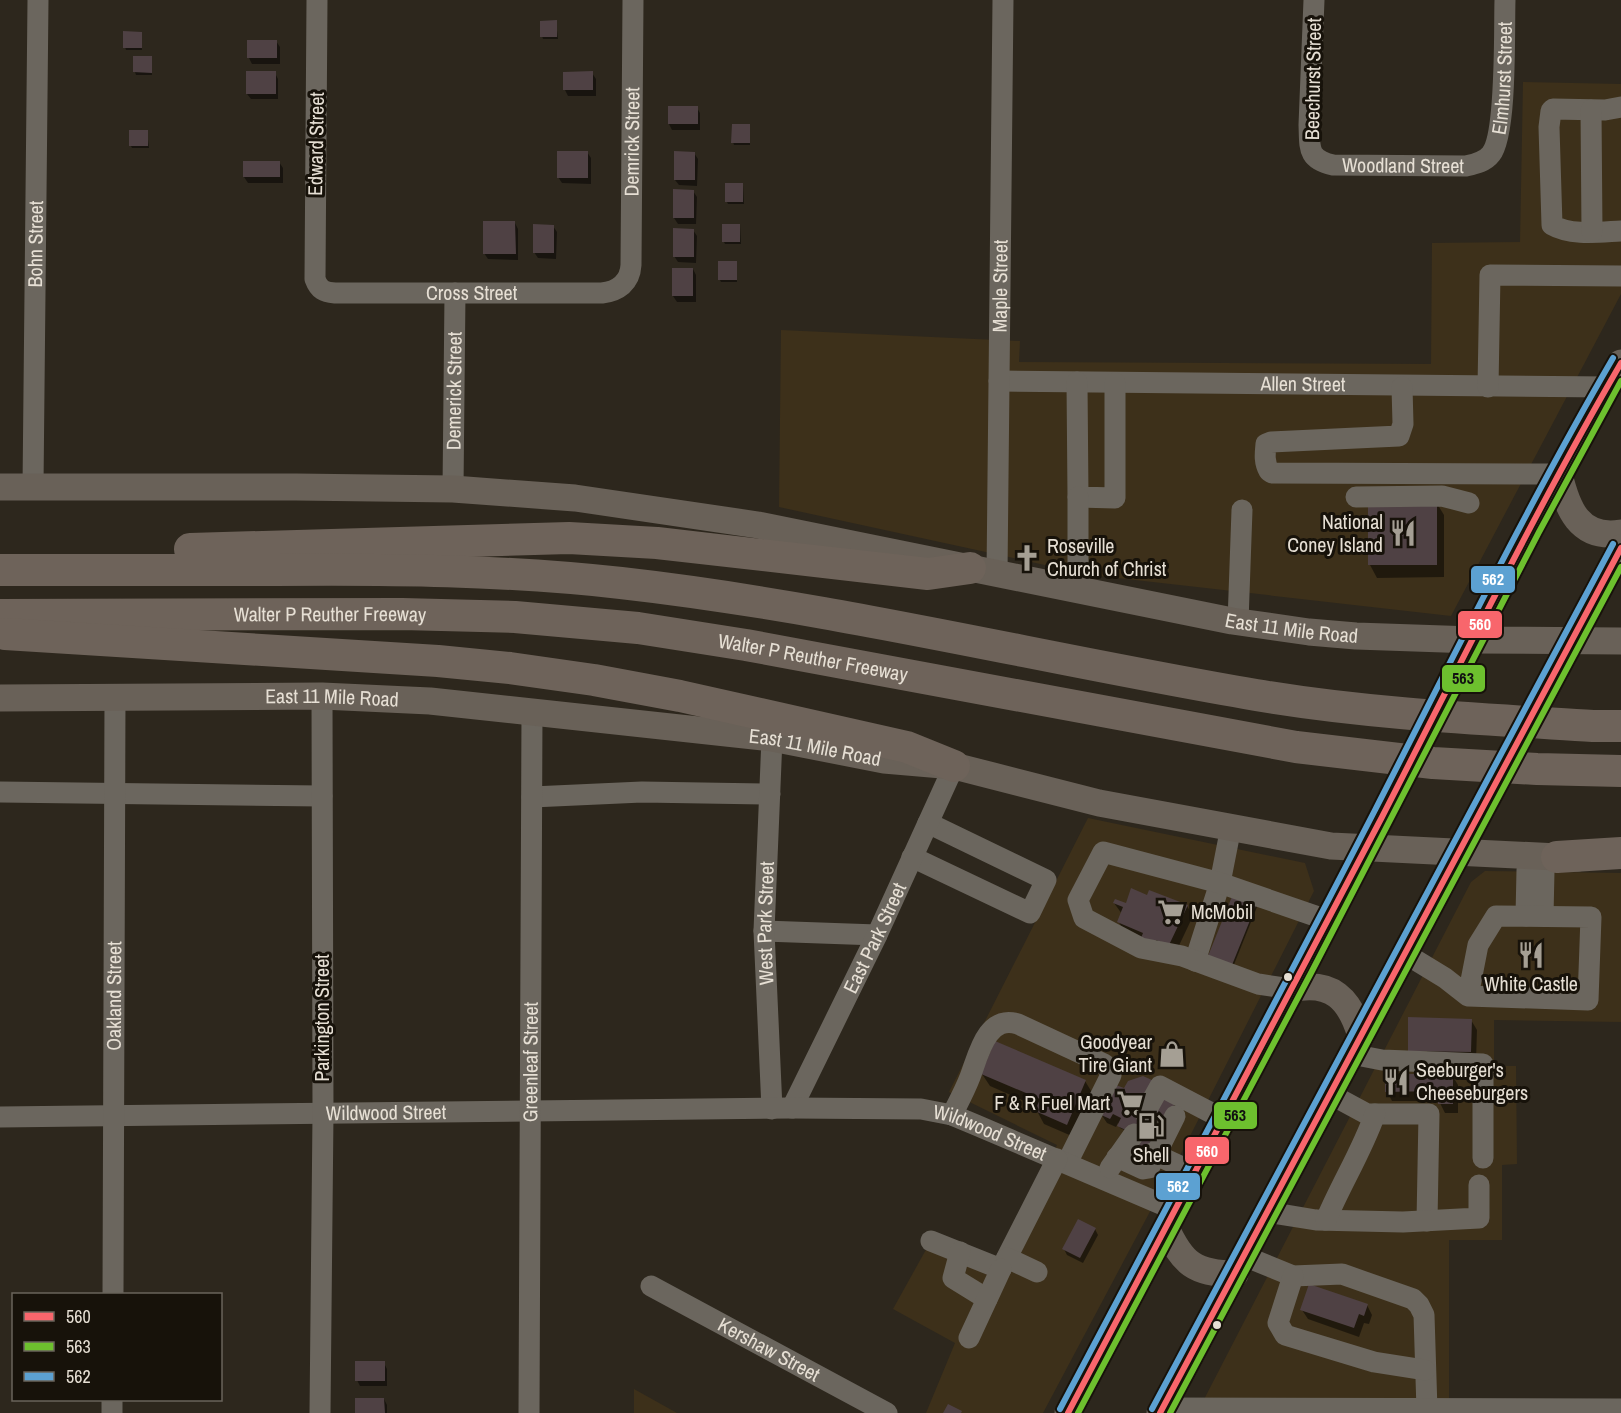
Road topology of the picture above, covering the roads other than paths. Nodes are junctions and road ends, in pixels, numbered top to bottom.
1 (38, 0) edge
2 (317, 0) edge
3 (633, 0) edge
4 (1004, 0) edge
5 (1314, 0) edge
6 (1505, 0) edge
7 (1621, 107) edge
8 (1591, 110) junction
9 (1491, 154) joint
10 (1314, 157) joint
11 (1621, 231) edge
12 (1592, 232) junction
13 (1621, 276) edge
14 (626, 283) joint
15 (318, 287) joint
16 (455, 293) junction
17 (1621, 363) edge
18 (999, 381) junction
19 (1077, 382) junction
20 (1116, 383) junction
21 (1402, 387) junction
22 (1488, 387) junction
23 (1608, 387) junction
24 (1401, 434) junction
25 (1401, 472) junction
26 (1559, 474) junction
27 (0, 487) edge
28 (33, 487) junction
29 (453, 489) junction
30 (1078, 497) junction
31 (1356, 497) dead end
32 (1469, 503) dead end
33 (1242, 510) dead end
34 (1621, 532) edge
35 (1617, 564) edge
36 (0, 569) edge
37 (983, 571) junction
38 (1078, 590) junction
39 (0, 615) edge
40 (1238, 622) junction
41 (0, 634) edge
42 (1473, 640) junction
43 (1621, 641) edge
44 (1572, 642) junction
45 (322, 696) junction
46 (115, 697) junction
47 (0, 698) edge
48 (532, 712) junction
49 (1621, 726) edge
50 (772, 738) junction
51 (954, 766) junction
52 (1621, 771) edge
53 (0, 792) edge
54 (114, 794) junction
55 (770, 794) junction
56 (322, 796) junction
57 (532, 797) junction
58 (928, 823) junction
59 (1231, 827) junction
60 (1365, 848) junction
61 (1459, 852) junction
62 (1621, 853) edge
63 (1547, 856) junction
64 (912, 857) junction
65 (1621, 860) edge
66 (1220, 883) junction
67 (1534, 916) junction
68 (1328, 920) junction
69 (764, 931) junction
70 (877, 935) junction
71 (1404, 953) junction
72 (1194, 961) junction
73 (1291, 989) junction
74 (1468, 996) junction
75 (1356, 1045) junction
76 (1330, 1094) junction
77 (782, 1108) junction
78 (531, 1111) junction
79 (323, 1114) junction
80 (1375, 1114) junction
81 (952, 1115) junction
82 (115, 1116) junction
83 (0, 1117) edge
84 (1223, 1119) junction
85 (1137, 1148) junction
86 (1483, 1158) dead end
87 (1062, 1161) junction
88 (1195, 1173) junction
89 (1103, 1179) junction
90 (1479, 1185) dead end
91 (1268, 1212) junction
92 (1171, 1219) junction
93 (1326, 1220) junction
94 (1427, 1221) junction
95 (931, 1241) dead end
96 (960, 1252) junction
97 (1004, 1263) junction
98 (1240, 1265) junction
99 (1037, 1272) dead end
100 (1293, 1276) junction
101 (651, 1286) dead end
102 (113, 1293) edge
103 (987, 1299) junction
104 (969, 1338) dead end
105 (1425, 1370) junction
106 (1621, 1409) edge
107 (1427, 1410) junction
108 (1162, 1411) edge
109 (1247, 1411) edge
110 (1319, 1411) edge
111 (1476, 1412) edge
112 (320, 1413) edge
113 (529, 1413) edge
114 (887, 1413) edge
115 (1068, 1413) edge

1 - 28 street, Bohn Street
2 - 15 street, Edward Street
3 - 14 street, Demrick Street
4 - 18 street, Maple Street
5 - 10 street, Beechurst Street
6 - 9 street, Elmhurst Street
7 - 8 street
8 - 12 street
8 - 12 street
9 - 10 street, Woodland Street
11 - 12 street
13 - 22 street
14 - 16 street, Cross Street
15 - 16 street, Cross Street
16 - 29 street, Demerick Street
17 - 23 main road
18 - 19 street, Allen Street
18 - 37 street, Maple Street
19 - 20 street, Allen Street
19 - 30 street
20 - 21 street, Allen Street
20 - 30 street
21 - 22 street, Allen Street
21 - 24 street
22 - 23 street, Allen Street
23 - 26 main road
24 - 25 street
24 - 25 street
25 - 26 street
26 - 34 main road
26 - 42 main road
27 - 28 main road, East 11 Mile Road
28 - 29 main road, East 11 Mile Road
29 - 37 main road, East 11 Mile Road
30 - 38 street
31 - 32 street
33 - 40 street
35 - 44 main road
36 - 37 highway
36 - 49 highway
37 - 38 main road, East 11 Mile Road
38 - 40 main road, East 11 Mile Road
39 - 52 highway, Walter P Reuther Freeway
40 - 42 main road, East 11 Mile Road
41 - 51 highway
42 - 44 main road, East 11 Mile Road
42 - 60 main road
43 - 44 main road, East 11 Mile Road
44 - 61 main road
45 - 46 main road, East 11 Mile Road
45 - 48 main road, East 11 Mile Road
45 - 56 street, Parkington Street
46 - 47 main road, East 11 Mile Road
46 - 54 street, Oakland Street
48 - 50 main road, East 11 Mile Road
48 - 57 street, Greenleaf Street
50 - 51 main road, East 11 Mile Road
50 - 55 street, West Park Street
51 - 58 street, East Park Street
51 - 59 main road, East 11 Mile Road
53 - 54 street
54 - 56 street
54 - 82 street, Oakland Street
55 - 57 street
55 - 69 street, West Park Street
56 - 79 street, Parkington Street
57 - 78 street, Greenleaf Street
58 - 64 street, East Park Street
58 - 64 street
59 - 60 main road, East 11 Mile Road
59 - 66 street
60 - 61 main road, East 11 Mile Road
60 - 68 main road
61 - 63 main road, East 11 Mile Road
61 - 71 main road
62 - 63 highway
63 - 65 main road, East 11 Mile Road
63 - 67 street
64 - 70 street, East Park Street
66 - 68 street
66 - 72 street
66 - 72 street
67 - 74 street
67 - 74 street
68 - 73 main road
69 - 70 street
69 - 77 street, West Park Street
70 - 77 street, East Park Street
71 - 74 street
71 - 75 main road
72 - 73 street
73 - 75 main road
73 - 84 main road
75 - 76 main road
75 - 86 street
76 - 80 street
76 - 91 main road
77 - 78 street, Wildwood Street
77 - 81 street, Wildwood Street
78 - 79 street, Wildwood Street
78 - 113 street, Greenleaf Street
79 - 82 street, Wildwood Street
79 - 112 street, Parkington Street
80 - 93 street
80 - 94 street
81 - 87 street, Wildwood Street
81 - 87 street
82 - 83 street, Wildwood Street
82 - 102 street, Oakland Street
84 - 85 street
84 - 88 main road
85 - 88 street
85 - 89 street
87 - 89 street, Wildwood Street
87 - 97 street
88 - 92 main road
89 - 92 street, Wildwood Street
90 - 94 street
91 - 93 street
91 - 98 main road
92 - 98 main road
92 - 115 main road
93 - 94 street
95 - 96 street
96 - 97 street
96 - 103 street
97 - 99 street
97 - 103 street
98 - 100 street
98 - 108 main road
100 - 105 street
100 - 105 street
101 - 114 street, Kershaw Street
103 - 104 street
105 - 107 street
106 - 111 street
107 - 110 street
107 - 111 street
108 - 109 street
109 - 110 street

